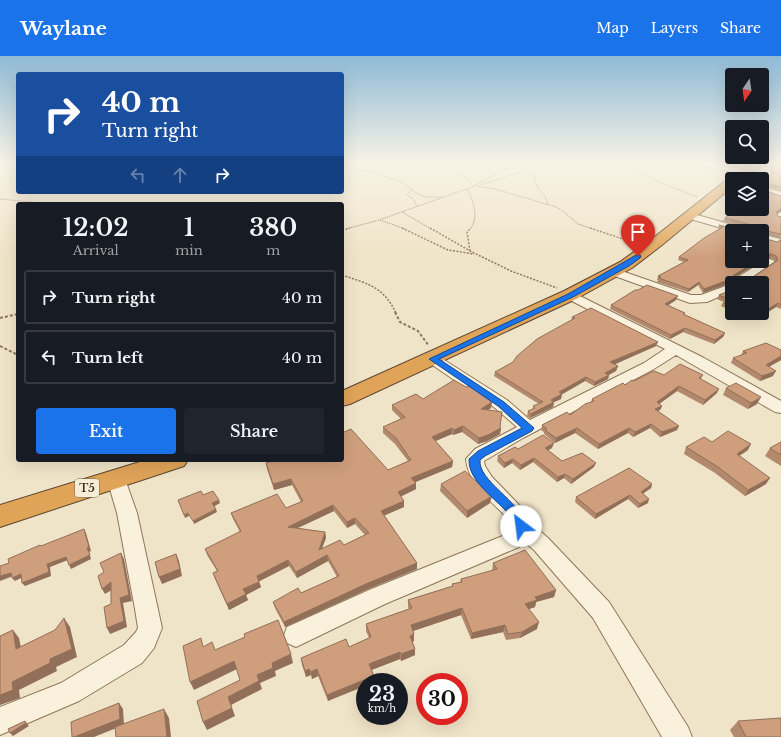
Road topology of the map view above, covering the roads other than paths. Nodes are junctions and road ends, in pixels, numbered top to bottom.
1 (717, 195) edge
2 (690, 216) junction
3 (725, 226) edge
4 (769, 240) edge
5 (776, 242) edge
6 (760, 268) edge
7 (613, 272) junction
8 (748, 276) edge
9 (725, 290) edge
10 (572, 294) junction
11 (676, 349) junction
12 (435, 358) junction
13 (344, 398) edge
14 (781, 408) edge
15 (529, 428) junction
16 (169, 462) edge
17 (116, 479) junction
18 (0, 516) edge
19 (521, 526) junction
20 (296, 635) dead end
21 (0, 721) edge
22 (678, 737) edge

1 - 2 highway
2 - 3 street
2 - 7 highway
4 - 5 street
6 - 8 street
7 - 9 street
7 - 10 highway
10 - 11 street
10 - 12 highway
11 - 14 street
11 - 15 street
12 - 13 highway
12 - 15 street
15 - 19 street
16 - 17 highway, T5
17 - 18 highway, T5
17 - 21 street
19 - 20 street
19 - 22 street

